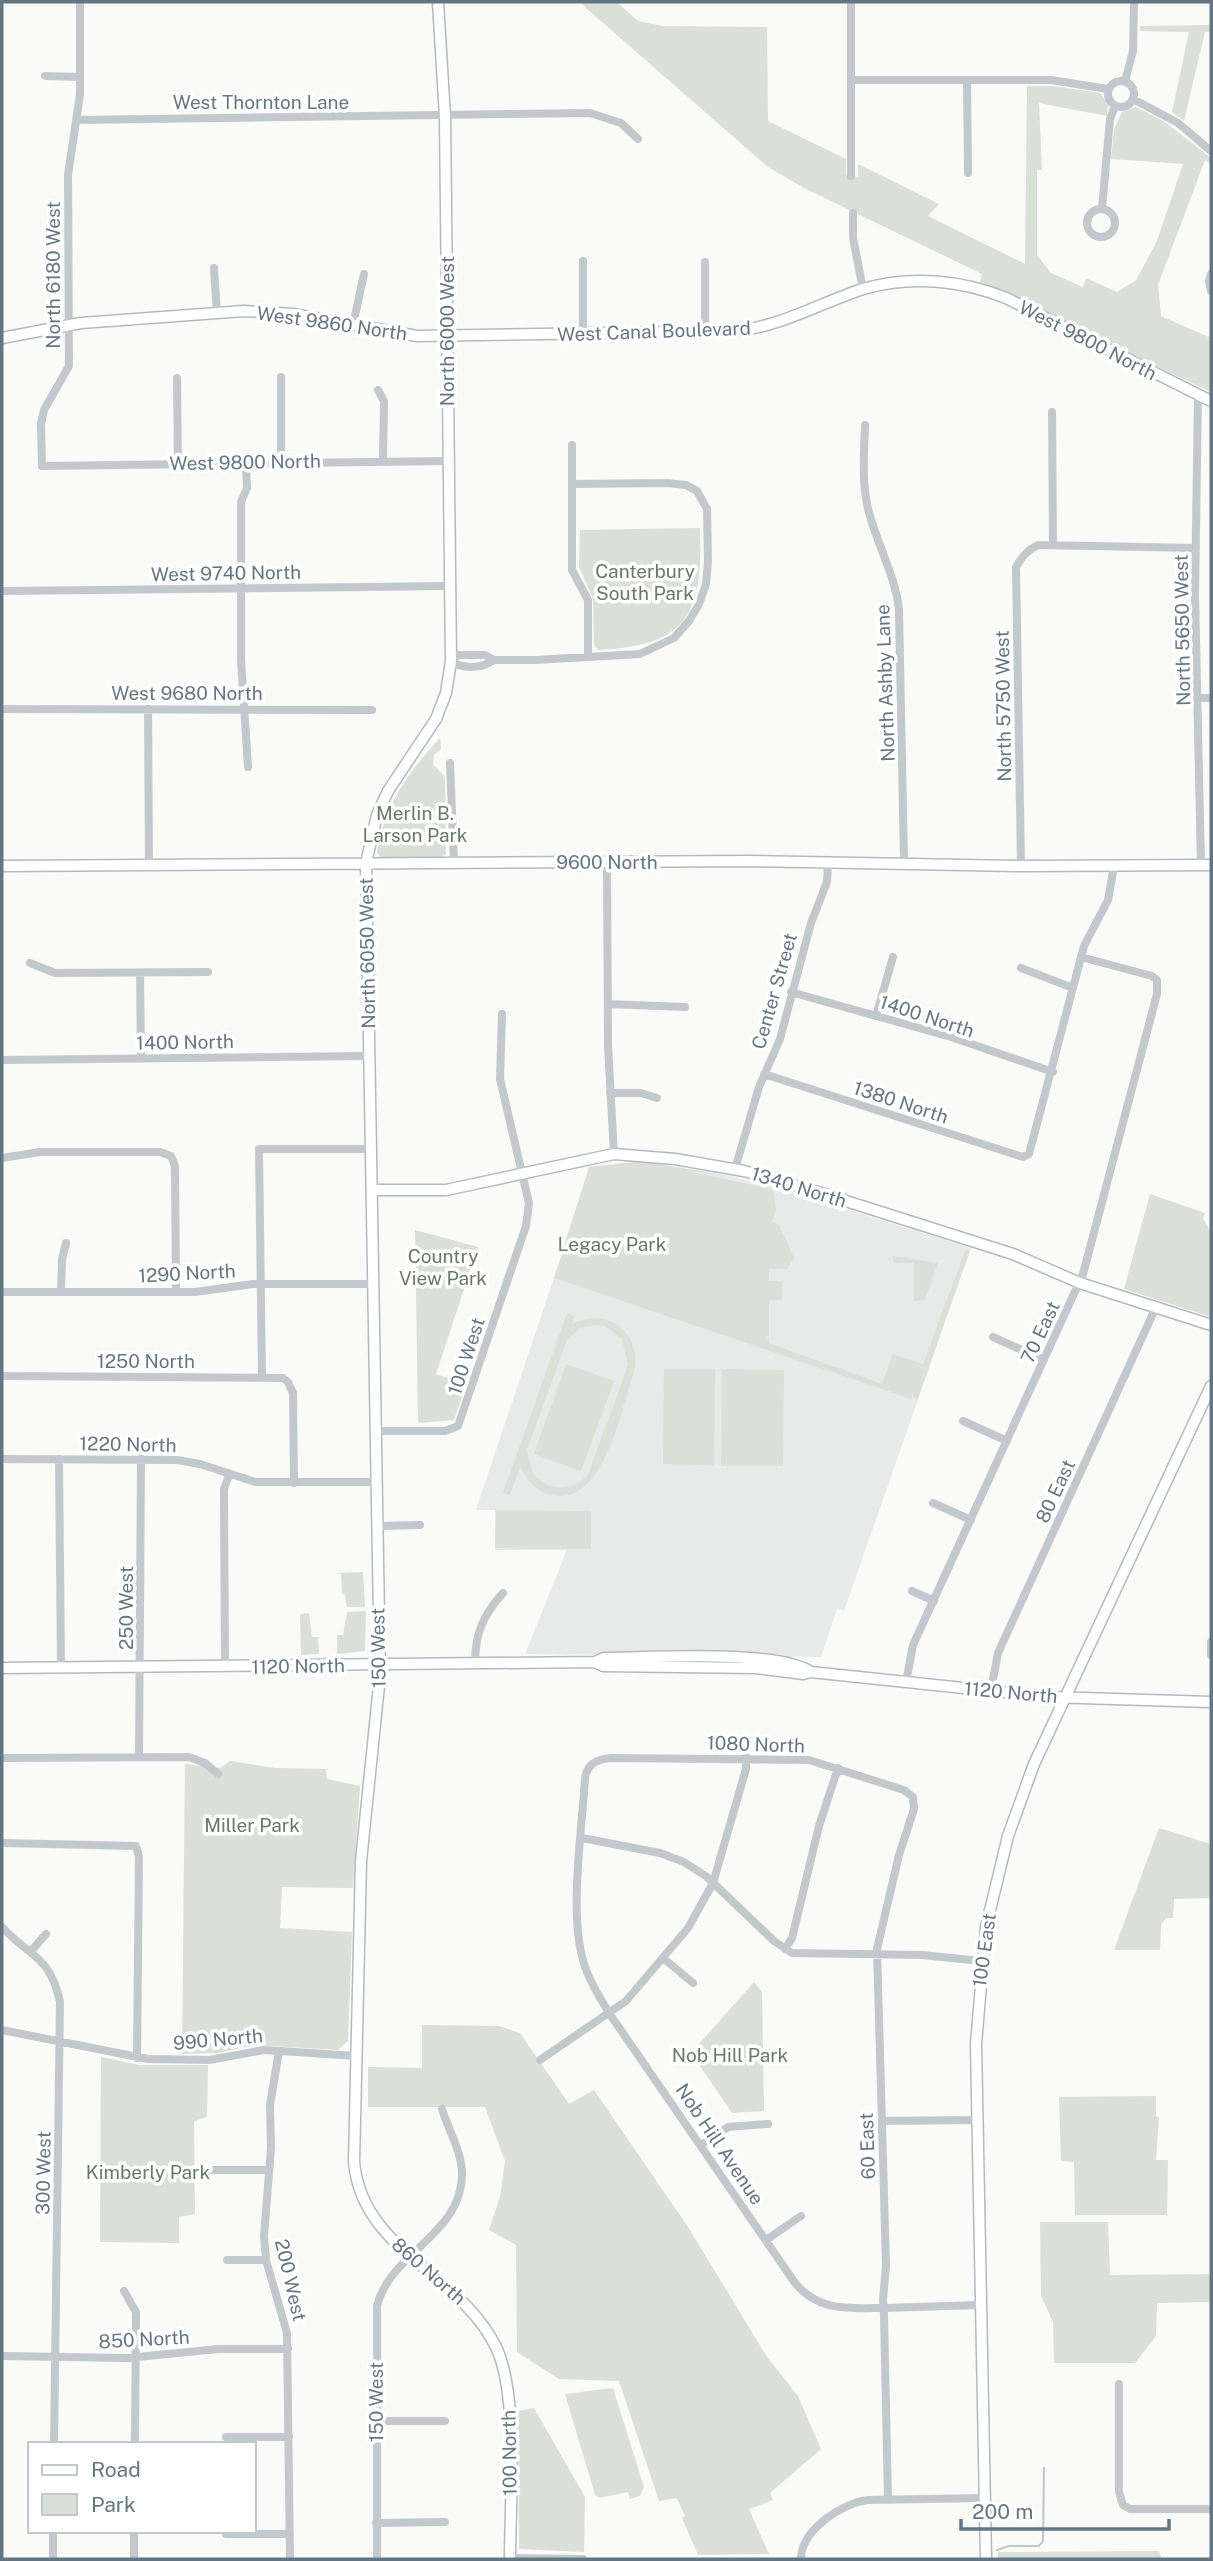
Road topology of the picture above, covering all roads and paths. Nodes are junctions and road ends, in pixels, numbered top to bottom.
1 (80, 2) edge
2 (439, 2) edge
3 (851, 2) edge
4 (1134, 2) edge
5 (45, 76) dead end
6 (80, 77) junction
7 (852, 80) junction
8 (967, 80) junction
9 (1125, 81) junction
10 (1108, 89) junction
11 (1133, 99) junction
12 (1115, 106) junction
13 (445, 117) junction
14 (77, 120) junction
15 (638, 139) dead end
16 (1211, 151) edge
17 (968, 173) dead end
18 (851, 176) dead end
19 (1102, 209) dead end
20 (853, 213) dead end
21 (583, 261) dead end
22 (705, 262) dead end
23 (214, 268) dead end
24 (364, 274) dead end
25 (1211, 274) edge
26 (979, 287) joint
27 (863, 289) junction
28 (1211, 291) edge
29 (217, 314) junction
30 (70, 325) junction
31 (353, 325) junction
32 (705, 332) junction
33 (583, 333) junction
34 (447, 336) junction
35 (2, 338) edge
36 (281, 377) dead end
37 (177, 378) dead end
38 (378, 390) dead end
39 (1198, 394) junction
40 (1211, 401) edge
41 (1052, 412) dead end
42 (864, 425) dead end
43 (572, 444) dead end
44 (383, 460) junction
45 (448, 461) junction
46 (281, 462) junction
47 (178, 463) junction
48 (246, 463) junction
49 (42, 466) joint
50 (573, 484) junction
51 (1053, 545) junction
52 (1196, 548) junction
53 (450, 586) junction
54 (240, 588) junction
55 (2, 591) edge
56 (588, 656) junction
57 (451, 661) junction
58 (1198, 698) junction
59 (1211, 698) edge
60 (2, 709) edge
61 (148, 709) junction
62 (246, 709) junction
63 (372, 710) dead end
64 (450, 763) dead end
65 (248, 767) dead end
66 (454, 862) junction
67 (607, 862) junction
68 (904, 862) junction
69 (366, 863) junction
70 (828, 863) junction
71 (149, 864) junction
72 (1206, 865) edge
73 (2, 866) edge
74 (1021, 866) junction
75 (1114, 866) junction
76 (893, 957) dead end
77 (1081, 957) junction
78 (30, 963) dead end
79 (1021, 968) dead end
80 (208, 972) dead end
81 (140, 973) junction
82 (1073, 988) junction
83 (791, 992) junction
84 (608, 1004) junction
85 (685, 1007) dead end
86 (502, 1014) dead end
87 (876, 1016) junction
88 (369, 1056) junction
89 (141, 1058) junction
90 (2, 1060) edge
91 (1053, 1072) junction
92 (764, 1074) junction
93 (610, 1093) junction
94 (657, 1098) dead end
95 (370, 1149) junction
96 (614, 1154) junction
97 (2, 1157) edge
98 (735, 1169) junction
99 (521, 1174) junction
100 (372, 1190) junction
101 (66, 1243) dead end
102 (1080, 1283) junction
103 (261, 1284) junction
104 (373, 1284) junction
105 (2, 1292) edge
106 (61, 1292) junction
107 (176, 1292) junction
108 (1156, 1307) junction
109 (1211, 1325) edge
110 (993, 1337) dead end
111 (1044, 1360) junction
112 (2, 1376) edge
113 (262, 1377) junction
114 (1211, 1386) edge
115 (962, 1421) dead end
116 (375, 1431) junction
117 (1007, 1441) junction
118 (2, 1459) edge
119 (59, 1459) junction
120 (141, 1459) junction
121 (229, 1475) junction
122 (376, 1482) junction
123 (294, 1483) junction
124 (933, 1503) dead end
125 (971, 1520) junction
126 (420, 1525) dead end
127 (376, 1526) junction
128 (912, 1591) dead end
129 (503, 1593) dead end
130 (934, 1601) junction
131 (1211, 1642) edge
132 (1211, 1655) edge
133 (475, 1663) junction
134 (378, 1664) junction
135 (225, 1667) junction
136 (2, 1668) edge
137 (61, 1668) junction
138 (140, 1668) junction
139 (906, 1682) junction
140 (991, 1690) junction
141 (1065, 1697) junction
142 (1211, 1702) edge
143 (746, 1757) junction
144 (2, 1758) edge
145 (139, 1758) junction
146 (592, 1764) joint
147 (838, 1768) junction
148 (218, 1774) dead end
149 (913, 1797) joint
150 (582, 1838) junction
151 (2, 1843) edge
152 (713, 1883) junction
153 (2, 1927) edge
154 (46, 1934) dead end
155 (785, 1949) junction
156 (32, 1950) junction
157 (878, 1955) junction
158 (663, 1958) junction
159 (981, 1961) junction
160 (693, 1983) dead end
161 (609, 2013) junction
162 (2, 2030) edge
163 (61, 2039) junction
164 (279, 2051) junction
165 (356, 2056) junction
166 (137, 2058) junction
167 (540, 2060) dead end
168 (442, 2109) dead end
169 (977, 2120) junction
170 (883, 2121) junction
171 (768, 2124) dead end
172 (701, 2145) junction
173 (185, 2170) dead end
174 (269, 2170) junction
175 (801, 2216) dead end
176 (383, 2230) joint
177 (766, 2240) junction
178 (411, 2257) junction
179 (227, 2260) dead end
180 (267, 2260) junction
181 (124, 2291) dead end
182 (981, 2305) junction
183 (883, 2308) junction
184 (288, 2348) junction
185 (497, 2349) joint
186 (2, 2356) edge
187 (55, 2357) junction
188 (136, 2357) junction
189 (1119, 2384) dead end
190 (376, 2421) junction
191 (444, 2421) dead end
192 (226, 2437) dead end
193 (289, 2437) junction
194 (54, 2442) edge
195 (135, 2442) edge
196 (985, 2498) junction
197 (888, 2500) junction
198 (1211, 2509) edge
199 (445, 2522) dead end
200 (376, 2523) junction
201 (53, 2533) edge
202 (134, 2533) edge
203 (226, 2534) dead end
204 (290, 2534) junction
205 (53, 2559) edge
206 (134, 2559) edge
207 (290, 2559) edge
208 (377, 2559) edge
209 (510, 2559) edge
210 (583, 2559) edge
211 (801, 2559) edge
212 (986, 2559) edge

1 - 6 street, North 6180 West
2 - 13 street, North 6000 West
3 - 7 street
4 - 9 street
5 - 6 street
6 - 14 street, North 6180 West
7 - 8 street
7 - 18 street
8 - 10 street
8 - 17 street
9 - 10 street
9 - 11 street
10 - 12 street
11 - 12 street
11 - 16 street
12 - 19 street
13 - 14 street, West Thornton Lane
13 - 15 street, West Thornton Lane
13 - 34 street, North 6000 West
14 - 30 street, North 6180 West
20 - 27 street
21 - 33 street
22 - 32 street
23 - 29 street
24 - 31 street
25 - 28 street
26 - 27 street, West Canal Boulevard
26 - 39 street, West 9800 North
27 - 32 street, West Canal Boulevard
29 - 30 street, West 9860 North
29 - 31 street, West 9860 North
30 - 35 street
30 - 49 street, North 6180 West
31 - 34 street, West 9860 North
32 - 33 street, West Canal Boulevard
33 - 34 street, West Canal Boulevard
34 - 45 street, North 6000 West
36 - 46 street
37 - 47 street
38 - 44 street
39 - 40 street, West 9800 North
39 - 52 street, North 5650 West
41 - 51 street
42 - 68 street, North Ashby Lane
43 - 50 street
44 - 45 street, West 9800 North
44 - 46 street, West 9800 North
45 - 53 street, North 6000 West
46 - 48 street, West 9800 North
47 - 48 street, West 9800 North
47 - 49 street, West 9800 North
48 - 54 street
50 - 56 street
50 - 56 street
51 - 52 street
51 - 74 street, North 5750 West
52 - 58 street, North 5650 West
53 - 54 street, West 9740 North
53 - 57 street, North 6000 West
54 - 55 street, West 9740 North
54 - 62 street
56 - 57 street
57 - 69 street, North 6050 West
58 - 59 street
58 - 72 street, North 5650 West
60 - 61 street, West 9680 North
61 - 62 street, West 9680 North
61 - 71 street
62 - 63 street, West 9680 North
62 - 65 street
64 - 66 street
66 - 67 street, 9600 North
66 - 69 street, 9600 North
67 - 70 street, 9600 North
67 - 84 street
68 - 70 street, 9600 North
68 - 74 street, 9600 North
69 - 71 street, 9600 North
69 - 88 street, North 6050 West
70 - 83 street, Center Street
71 - 73 street, 9600 North
72 - 75 street, 9600 North
74 - 75 street, 9600 North
75 - 77 street
76 - 87 street
77 - 82 street
77 - 102 street, 70 East
78 - 81 street
79 - 82 street
80 - 81 street
81 - 89 street
82 - 91 street
83 - 87 street, 1400 North
83 - 92 street, Center Street
84 - 85 street
84 - 93 street
86 - 99 street, 100 West
87 - 91 street, 1400 North
88 - 89 street, 1400 North
88 - 95 street, 150 West
89 - 90 street, 1400 North
91 - 92 street, 1380 North
92 - 98 street, Center Street
93 - 94 street
93 - 96 street
95 - 100 street, 150 West
95 - 103 street
96 - 98 street, 1340 North
96 - 99 street, 1340 North
97 - 107 street
98 - 102 street, 1340 North
99 - 100 street, 1340 North
99 - 116 street, 100 West
100 - 104 street, 150 West
101 - 106 street
102 - 108 street, 1340 North
102 - 111 street, 70 East
103 - 104 street, 1290 North
103 - 107 street, 1290 North
103 - 113 street
104 - 116 street, 150 West
105 - 106 street, 1290 North
106 - 107 street, 1290 North
108 - 109 street, 1340 North
108 - 140 street, 80 East
110 - 111 street
111 - 117 street, 70 East
112 - 113 street, 1250 North
113 - 123 street, 1250 North
114 - 141 street, 100 East
115 - 117 street
116 - 122 street, 150 West
117 - 125 street, 70 East
118 - 119 street, 1220 North
119 - 120 street, 1220 North
119 - 137 street
120 - 121 street, 1220 North
120 - 138 street, 250 West
121 - 123 street, 1220 North
121 - 135 street
122 - 123 street, 1220 North
122 - 127 street, 150 West
124 - 125 street
125 - 130 street, 70 East
126 - 127 street
127 - 134 street, 150 West
128 - 130 street
129 - 133 street
130 - 139 street, 70 East
131 - 132 street
133 - 134 street, 1120 North
133 - 139 street, 1120 North
134 - 135 street, 1120 North
134 - 165 street, 150 West
135 - 138 street, 1120 North
136 - 137 street, 1120 North
137 - 138 street, 1120 North
138 - 145 street, 250 West
139 - 140 street, 1120 North
140 - 141 street, 1120 North
141 - 142 street, 1120 North
141 - 159 street, 100 East
143 - 146 street, 1080 North
143 - 147 street, 1080 North
143 - 152 street
144 - 145 street
145 - 148 street
146 - 150 street, Nob Hill Avenue
147 - 149 street, 1080 North
147 - 155 street
149 - 157 street, 60 East
150 - 152 street
150 - 161 street, Nob Hill Avenue
151 - 166 street
152 - 155 street
152 - 158 street
153 - 156 street, 300 West
154 - 156 street
155 - 157 street
156 - 163 street, 300 West
157 - 159 street
157 - 170 street, 60 East
158 - 160 street
158 - 161 street
159 - 169 street, 100 East
161 - 167 street
161 - 172 street, Nob Hill Avenue
162 - 163 street, 990 North
163 - 166 street, 990 North
163 - 187 street, 300 West
164 - 165 street, 990 North
164 - 166 street, 990 North
164 - 174 street, 200 West
165 - 176 street, 150 West
168 - 178 street, 150 West
169 - 170 street
169 - 182 street, 100 East
170 - 183 street, 60 East
171 - 172 street
172 - 177 street, Nob Hill Avenue
173 - 174 street
174 - 180 street, 200 West
175 - 177 street
176 - 178 street, 860 North
177 - 183 street, Nob Hill Avenue
178 - 185 street, 860 North
178 - 190 street, 150 West
179 - 180 street
180 - 184 street, 200 West
181 - 188 street
182 - 183 street
182 - 196 street, 100 East
183 - 197 street, 60 East
184 - 188 street, 850 North
184 - 193 street, 200 West
185 - 209 street, 100 North
186 - 187 street, 850 North
187 - 188 street, 850 North
187 - 194 street, 300 West
188 - 195 street
189 - 198 street
190 - 191 street
190 - 200 street, 150 West
192 - 193 street
193 - 204 street, 200 West
196 - 197 street
196 - 212 street, 100 East
197 - 211 street
199 - 200 street
200 - 208 street, 150 West
201 - 205 street
202 - 206 street
203 - 204 street
204 - 207 street, 200 West
209 - 210 street

